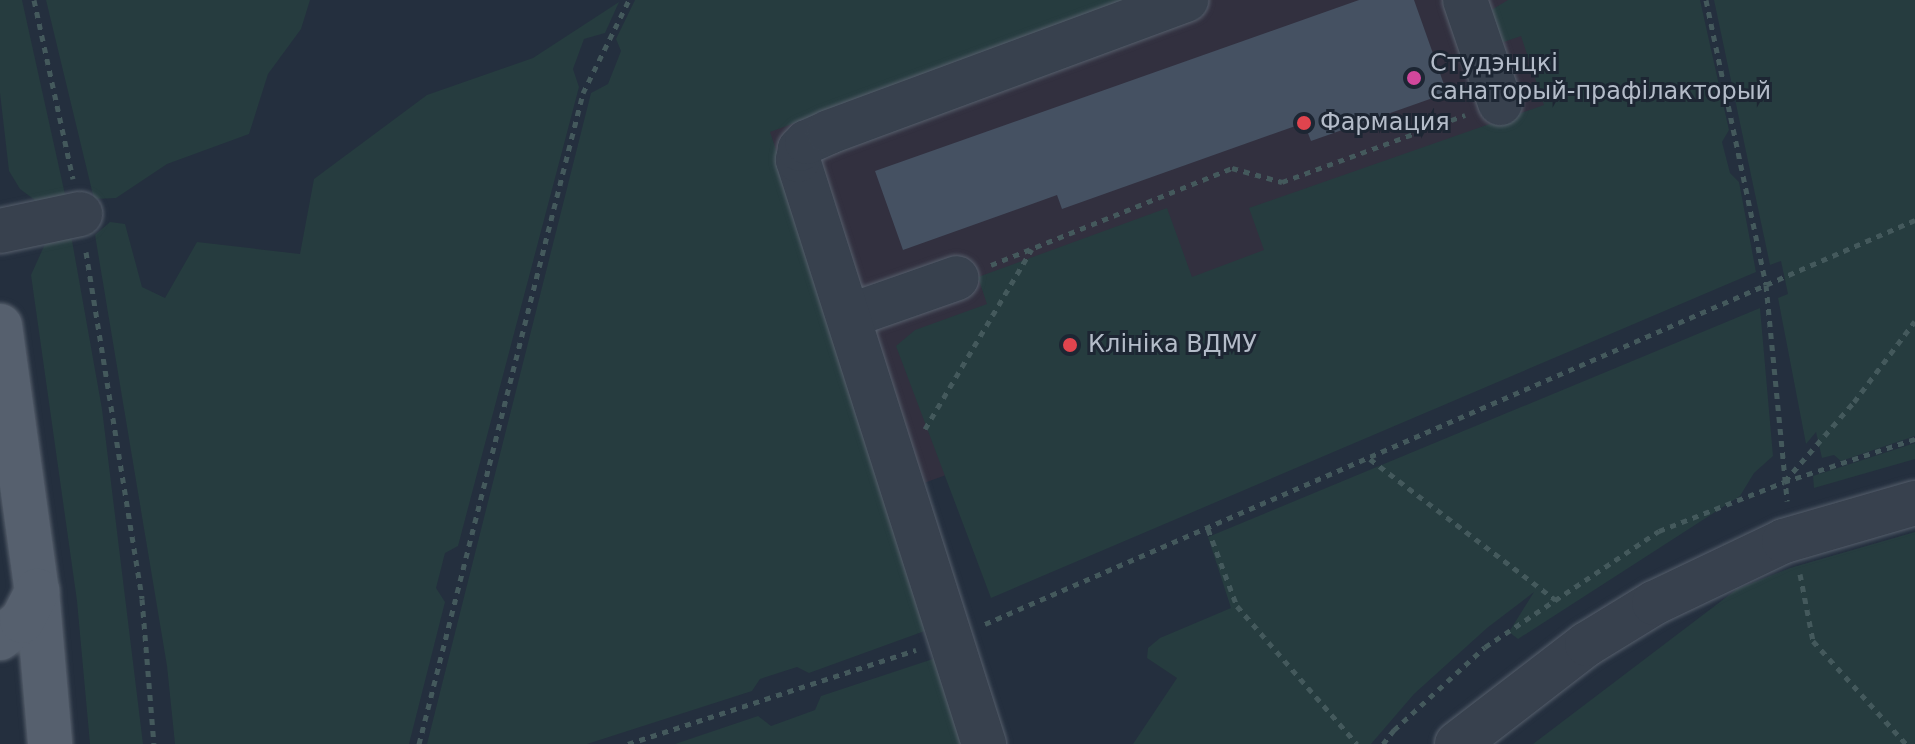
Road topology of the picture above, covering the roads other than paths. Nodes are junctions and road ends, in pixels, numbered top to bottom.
1 (1186, 0) edge
2 (1465, 0) edge
3 (1500, 103) road end
4 (80, 214) road end
5 (0, 231) edge
6 (957, 278) road end
7 (849, 316) junction
8 (0, 326) edge
9 (1915, 503) edge
10 (37, 591) junction
11 (0, 638) edge
12 (0, 667) edge
13 (48, 723) edge
14 (984, 744) edge
15 (1457, 744) edge

1 - 7 street
2 - 3 street
4 - 5 street
6 - 7 street
7 - 14 street
8 - 10 main road
9 - 15 street
10 - 11 main road
10 - 13 main road
12 - 13 main road

